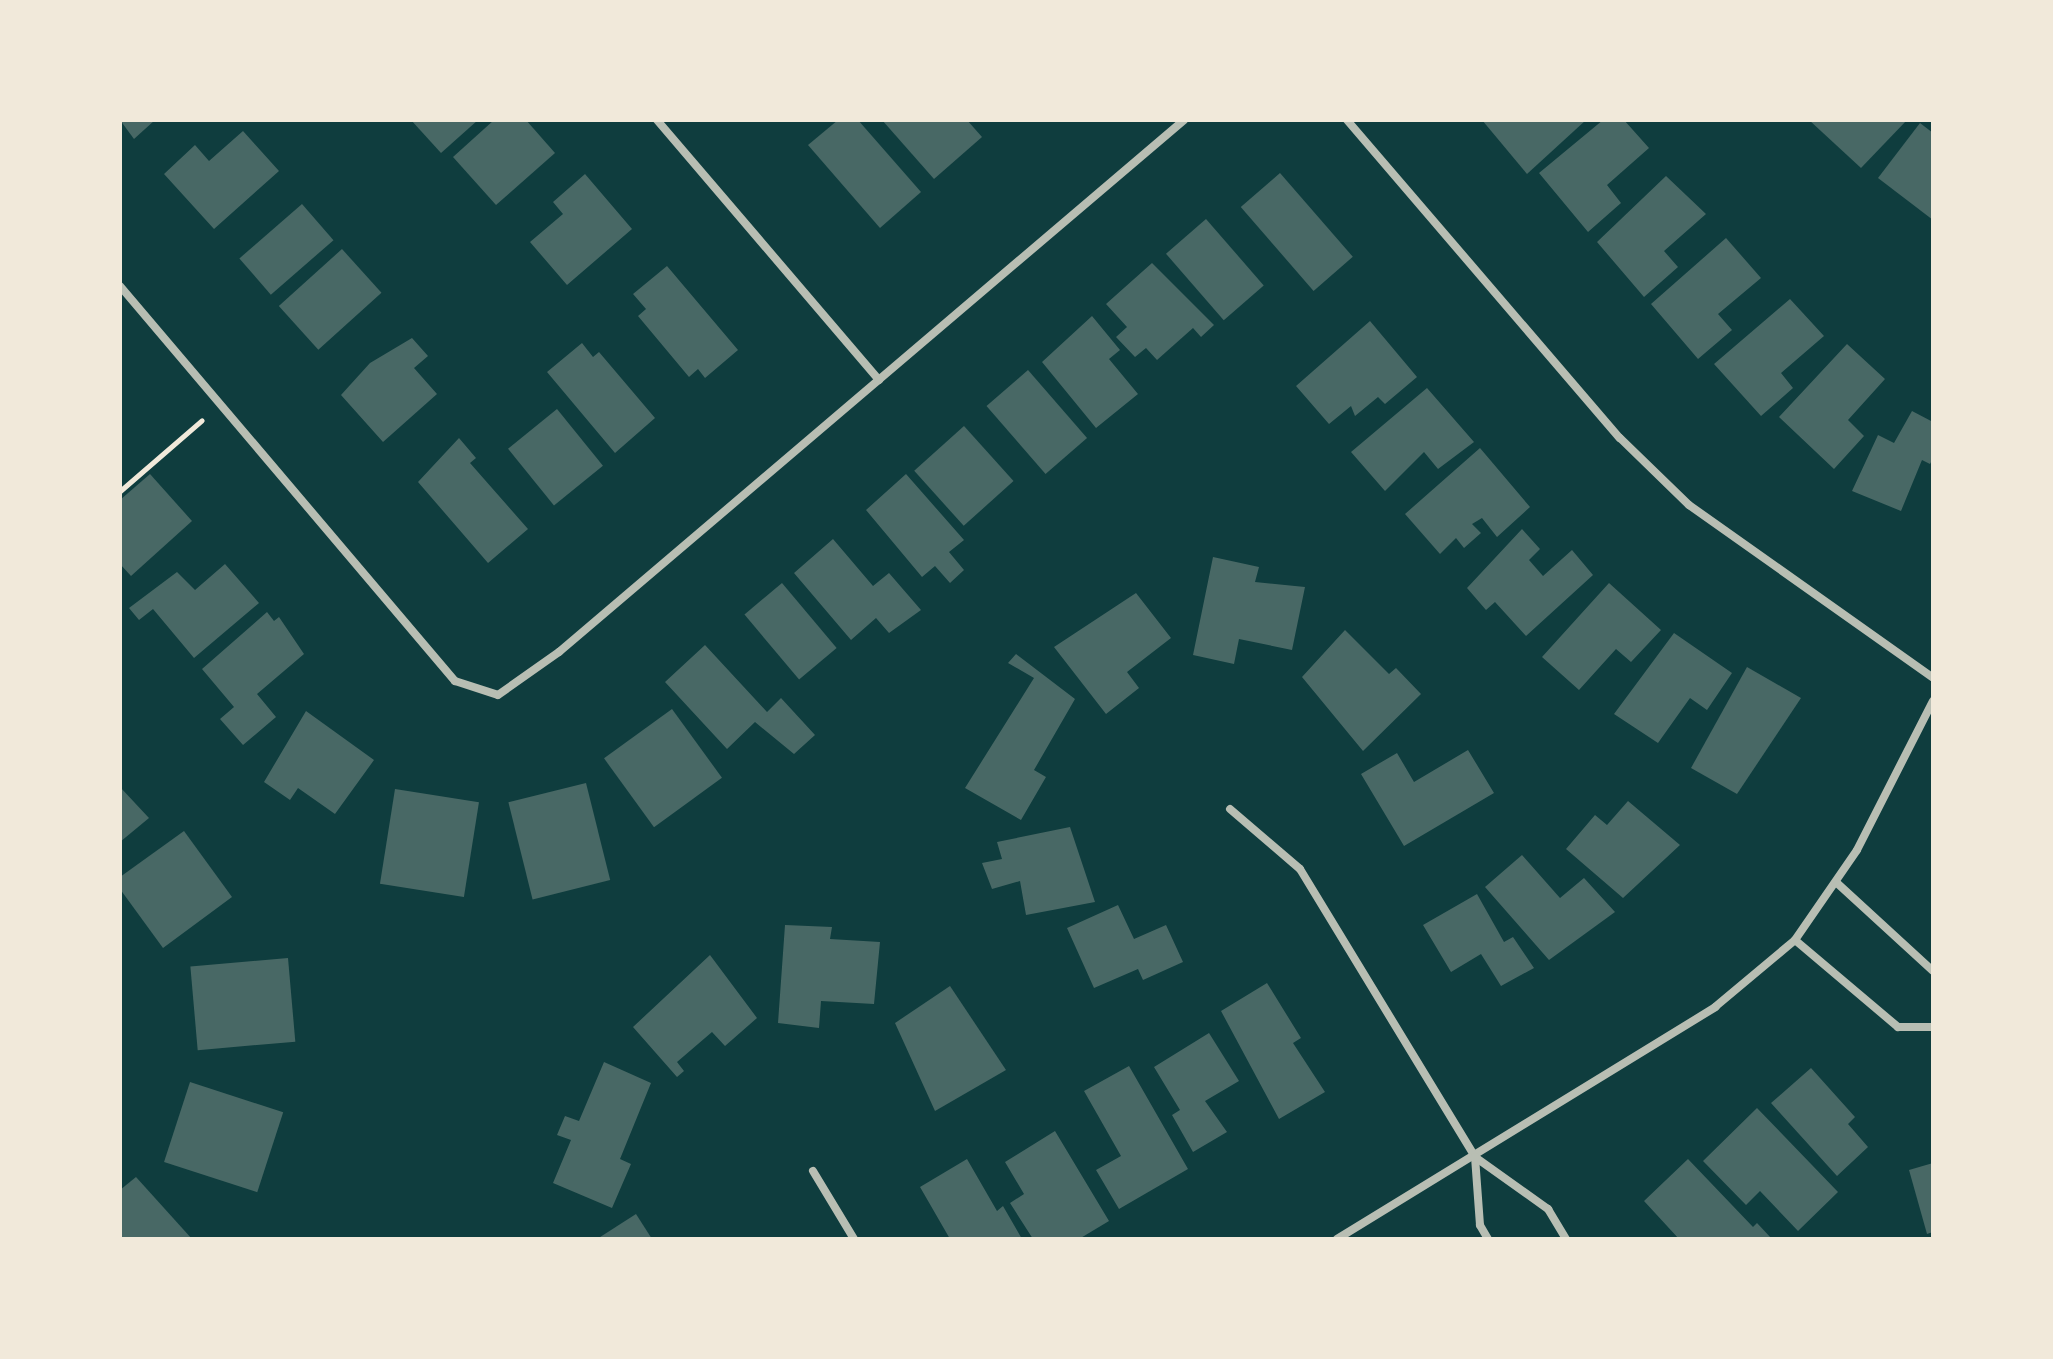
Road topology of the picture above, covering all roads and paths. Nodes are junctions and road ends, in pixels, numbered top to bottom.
1 (657, 120) edge
2 (1184, 120) edge
3 (1347, 120) edge
4 (120, 286) edge
5 (879, 380) junction
6 (221, 403) junction
7 (120, 491) edge
8 (1933, 678) edge
9 (1933, 701) edge
10 (1230, 809) dead end
11 (1837, 883) junction
12 (1795, 940) junction
13 (1933, 971) edge
14 (1933, 1027) edge
15 (1475, 1157) junction
16 (813, 1171) dead end
17 (854, 1239) edge
18 (1337, 1239) edge
19 (1488, 1239) edge
20 (1566, 1239) edge

1 - 5 street
2 - 5 street
3 - 8 street
4 - 6 street
5 - 6 street
6 - 7 path
9 - 11 street
10 - 15 street
11 - 12 street
11 - 13 street
12 - 14 street
12 - 15 street
15 - 18 street
15 - 19 street
15 - 20 street
16 - 17 street

